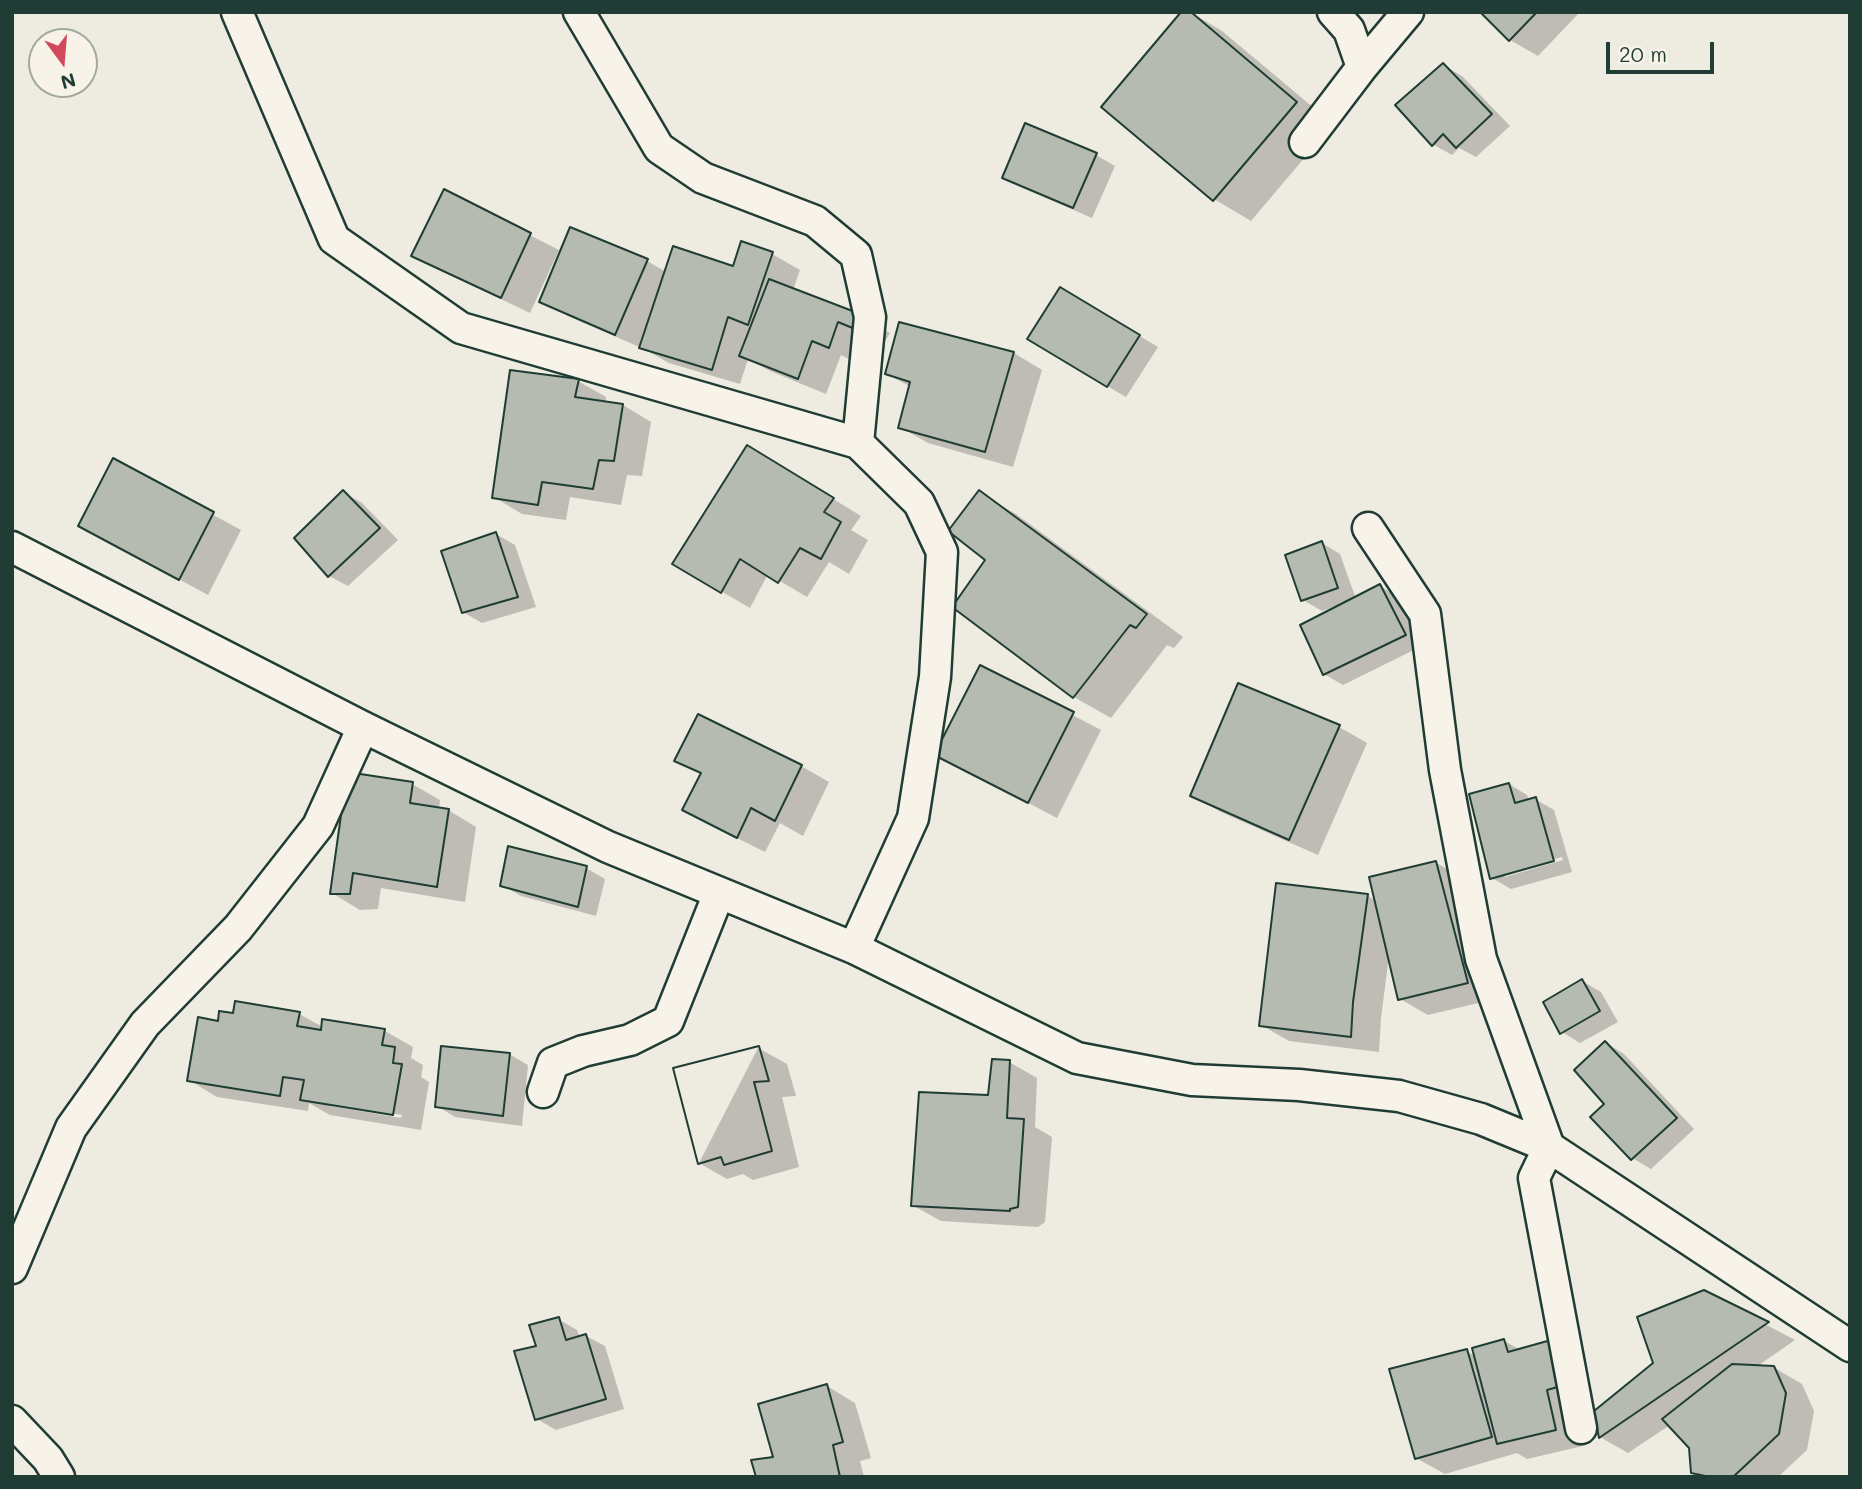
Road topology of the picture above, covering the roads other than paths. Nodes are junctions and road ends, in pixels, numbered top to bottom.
1 (237, 12) edge
2 (579, 12) edge
3 (1333, 12) edge
4 (1408, 12) edge
5 (1362, 67) junction
6 (1305, 142) dead end
7 (858, 443) junction
8 (1368, 527) dead end
9 (12, 547) edge
10 (363, 727) junction
11 (719, 893) junction
12 (853, 948) junction
13 (544, 1092) dead end
14 (1549, 1147) junction
15 (12, 1268) edge
16 (1850, 1346) edge
17 (12, 1421) edge
18 (1581, 1428) dead end
19 (59, 1477) edge

1 - 7 street
2 - 7 street
3 - 5 street
4 - 5 street
5 - 6 street
7 - 12 street
8 - 14 street
9 - 10 street
10 - 11 street
10 - 15 street
11 - 12 street
11 - 13 street
12 - 14 street
14 - 16 street
14 - 18 street
17 - 19 street

